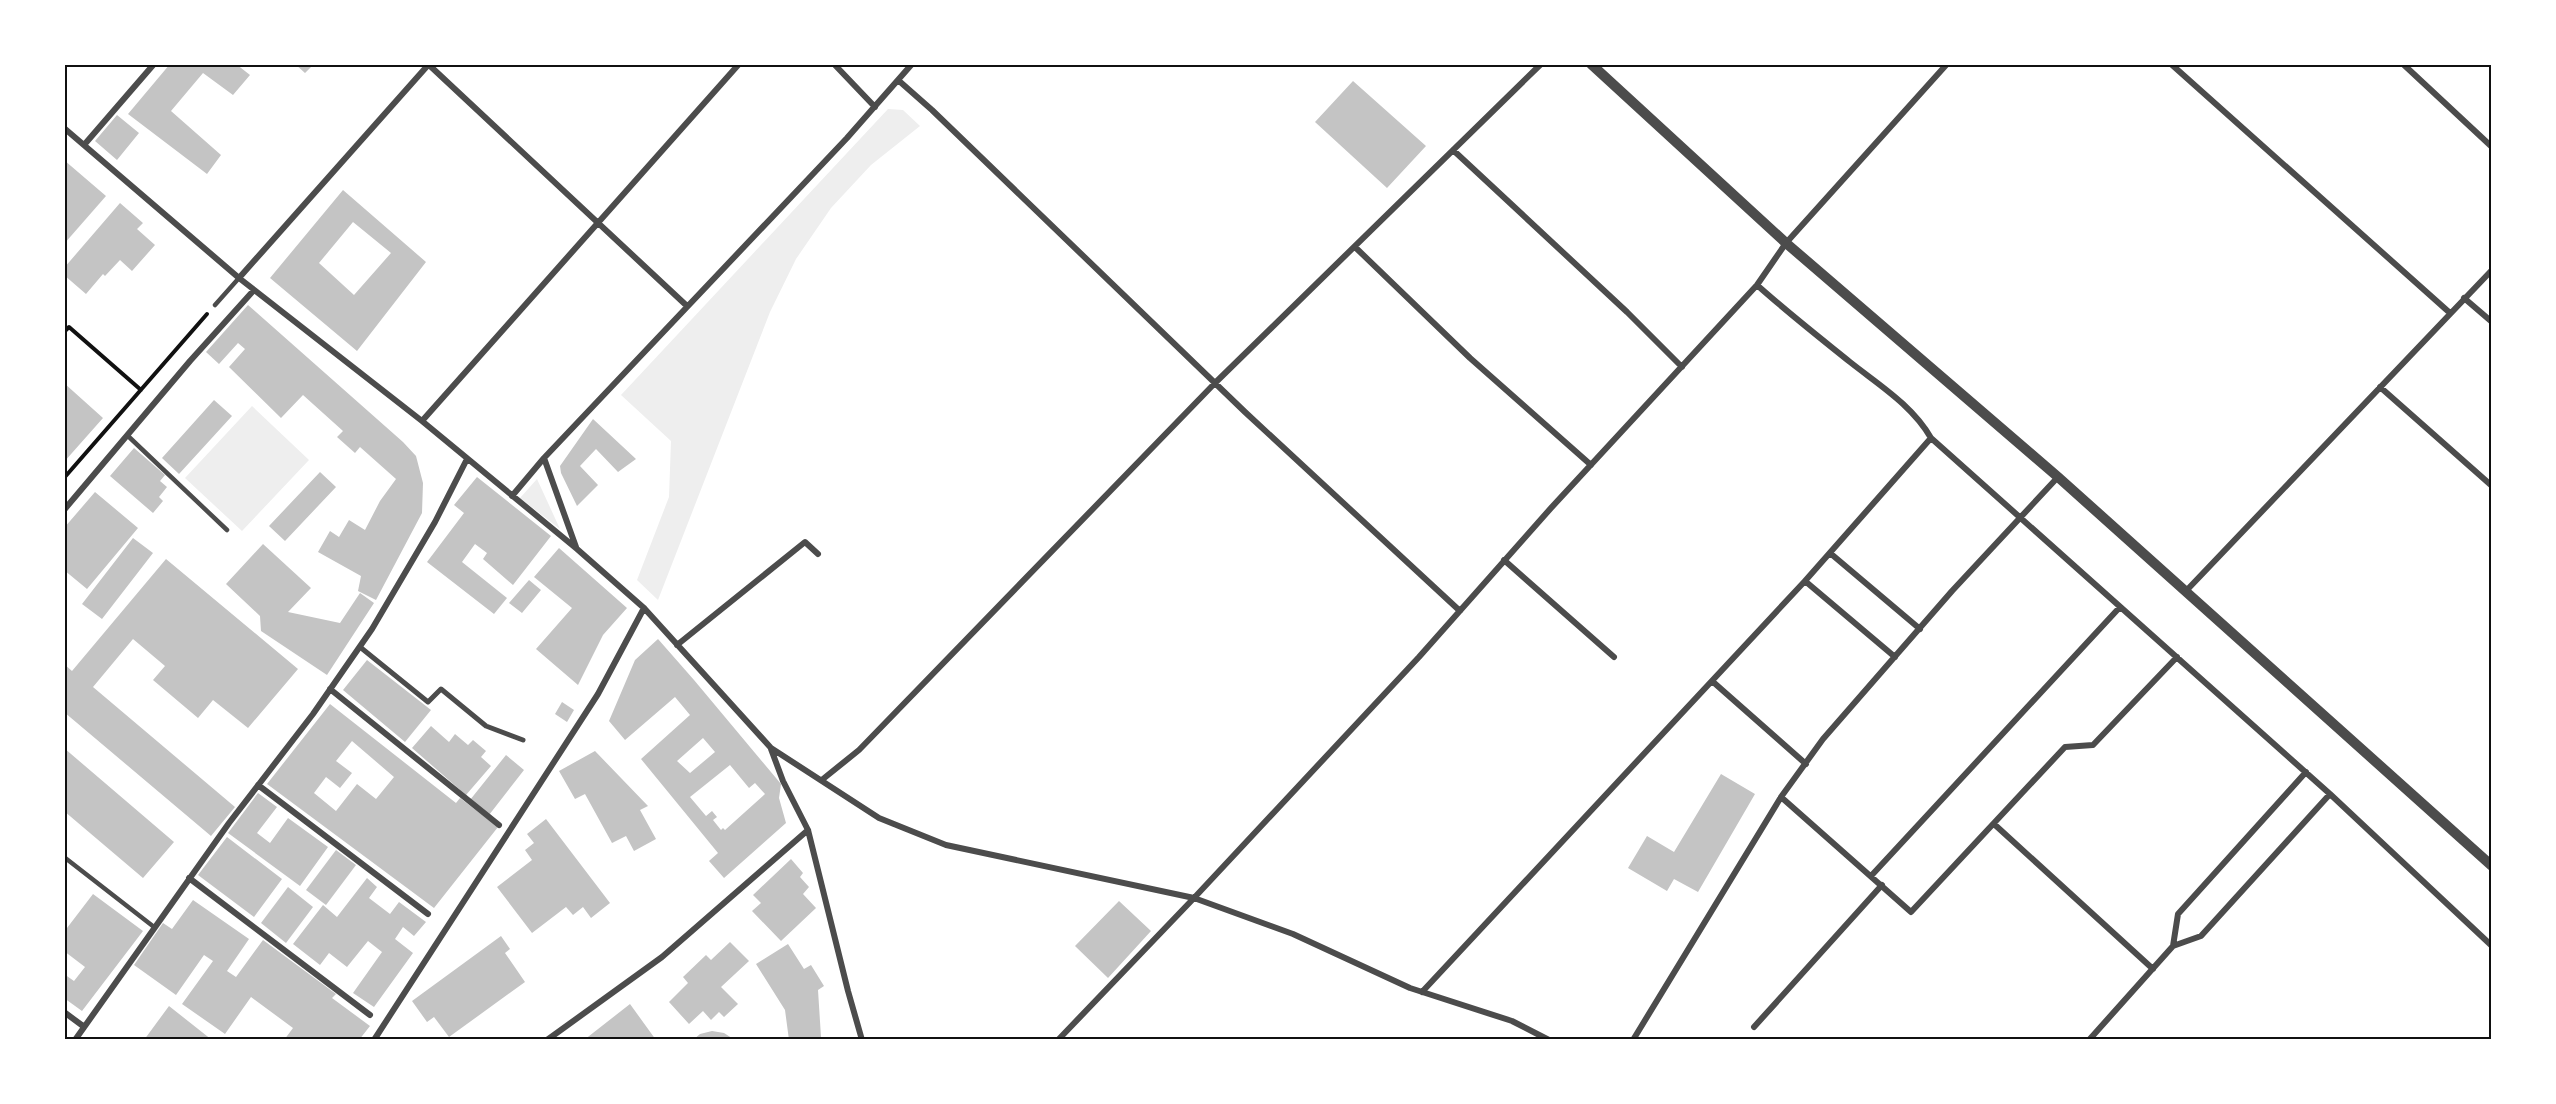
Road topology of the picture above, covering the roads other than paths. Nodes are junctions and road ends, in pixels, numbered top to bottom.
1 (154, 64) edge
2 (739, 64) edge
3 (834, 64) edge
4 (912, 64) edge
5 (1541, 64) edge
6 (1591, 64) edge
7 (1947, 64) edge
8 (2171, 64) edge
9 (428, 65) edge
10 (2405, 65) edge
11 (898, 80) junction
12 (875, 107) junction
13 (64, 128) edge
14 (84, 145) junction
15 (2492, 147) edge
16 (1453, 150) junction
17 (598, 222) junction
18 (1786, 243) junction
19 (1356, 248) junction
20 (2492, 270) edge
21 (239, 278) junction
22 (1757, 285) junction
23 (254, 290) junction
24 (2464, 298) junction
25 (215, 304) road end
26 (687, 306) junction
27 (2450, 314) junction
28 (2492, 322) edge
29 (1682, 367) junction
30 (1215, 383) junction
31 (2380, 387) junction
32 (422, 421) junction
33 (128, 436) junction
34 (1931, 438) junction
35 (544, 458) junction
36 (467, 459) junction
37 (1591, 465) junction
38 (2058, 477) junction
39 (2492, 486) edge
40 (512, 496) junction
41 (64, 510) edge
42 (2020, 517) junction
43 (227, 530) dead end
44 (577, 549) junction
45 (1830, 553) junction
46 (818, 554) dead end
47 (1504, 560) junction
48 (1805, 581) junction
49 (2186, 591) junction
50 (2120, 606) junction
51 (644, 608) junction
52 (1460, 611) junction
53 (1920, 628) junction
54 (677, 645) junction
55 (360, 646) junction
56 (1614, 657) dead end
57 (1895, 657) junction
58 (2177, 657) junction
59 (1712, 681) junction
60 (330, 689) junction
61 (523, 740) dead end
62 (771, 748) junction
63 (1806, 764) junction
64 (2306, 772) junction
65 (823, 780) junction
66 (258, 785) junction
67 (2330, 794) junction
68 (1781, 797) junction
69 (1994, 824) junction
70 (499, 825) dead end
71 (807, 830) junction
72 (64, 857) edge
73 (2492, 866) edge
74 (1871, 876) junction
75 (189, 878) junction
76 (1882, 885) junction
77 (1194, 898) junction
78 (428, 914) dead end
79 (154, 927) junction
80 (2174, 946) junction
81 (2492, 946) edge
82 (2153, 969) junction
83 (1422, 992) junction
84 (64, 1012) edge
85 (370, 1015) dead end
86 (83, 1026) junction
87 (1754, 1027) dead end
88 (75, 1040) edge
89 (374, 1040) edge
90 (547, 1040) edge
91 (862, 1040) edge
92 (1058, 1040) edge
93 (1549, 1040) edge
94 (1633, 1040) edge
95 (2089, 1040) edge

1 - 14 street
2 - 17 street
3 - 12 street
4 - 11 street
5 - 16 street
6 - 18 street
7 - 18 street
8 - 27 street
9 - 17 street
9 - 21 street
10 - 15 street
11 - 12 street
11 - 30 street
12 - 26 street
13 - 14 street
14 - 21 street
16 - 19 street
16 - 29 street
17 - 26 street
17 - 32 street
18 - 22 street
18 - 38 street
19 - 30 street
19 - 37 street
20 - 24 street
21 - 23 street
21 - 25 lane
22 - 29 street
22 - 34 street
23 - 32 street
23 - 33 street
24 - 27 street
24 - 28 street
26 - 35 street
27 - 31 street
29 - 37 street
30 - 52 street
30 - 65 street
31 - 39 street
31 - 49 street
32 - 36 street
33 - 41 street
33 - 43 lane
34 - 42 street
34 - 45 street
35 - 40 street
35 - 44 street
36 - 40 street
36 - 55 street
37 - 47 street
38 - 42 street
38 - 49 street
40 - 44 street
42 - 50 street
42 - 53 street
44 - 51 street
45 - 48 street
45 - 53 street
46 - 54 street
47 - 52 street
47 - 56 street
48 - 57 street
48 - 59 street
49 - 73 street
50 - 58 street
50 - 74 street
51 - 54 street
51 - 89 street
52 - 77 street
53 - 57 street
54 - 62 street
55 - 60 street
55 - 61 street
57 - 63 street
58 - 64 street
58 - 69 street
59 - 63 street
59 - 83 street
60 - 66 street
60 - 70 street
62 - 65 street
62 - 71 street
63 - 68 street
64 - 67 street
64 - 80 street
65 - 77 street
66 - 75 street
66 - 78 street
67 - 80 street
67 - 81 street
68 - 74 street
68 - 94 street
69 - 76 street
69 - 82 street
71 - 90 street
71 - 91 street
72 - 79 lane
74 - 76 street
75 - 79 street
75 - 85 street
76 - 87 street
77 - 83 street
77 - 92 street
79 - 86 street
80 - 82 street
82 - 95 street
83 - 93 street
84 - 86 street
86 - 88 street

